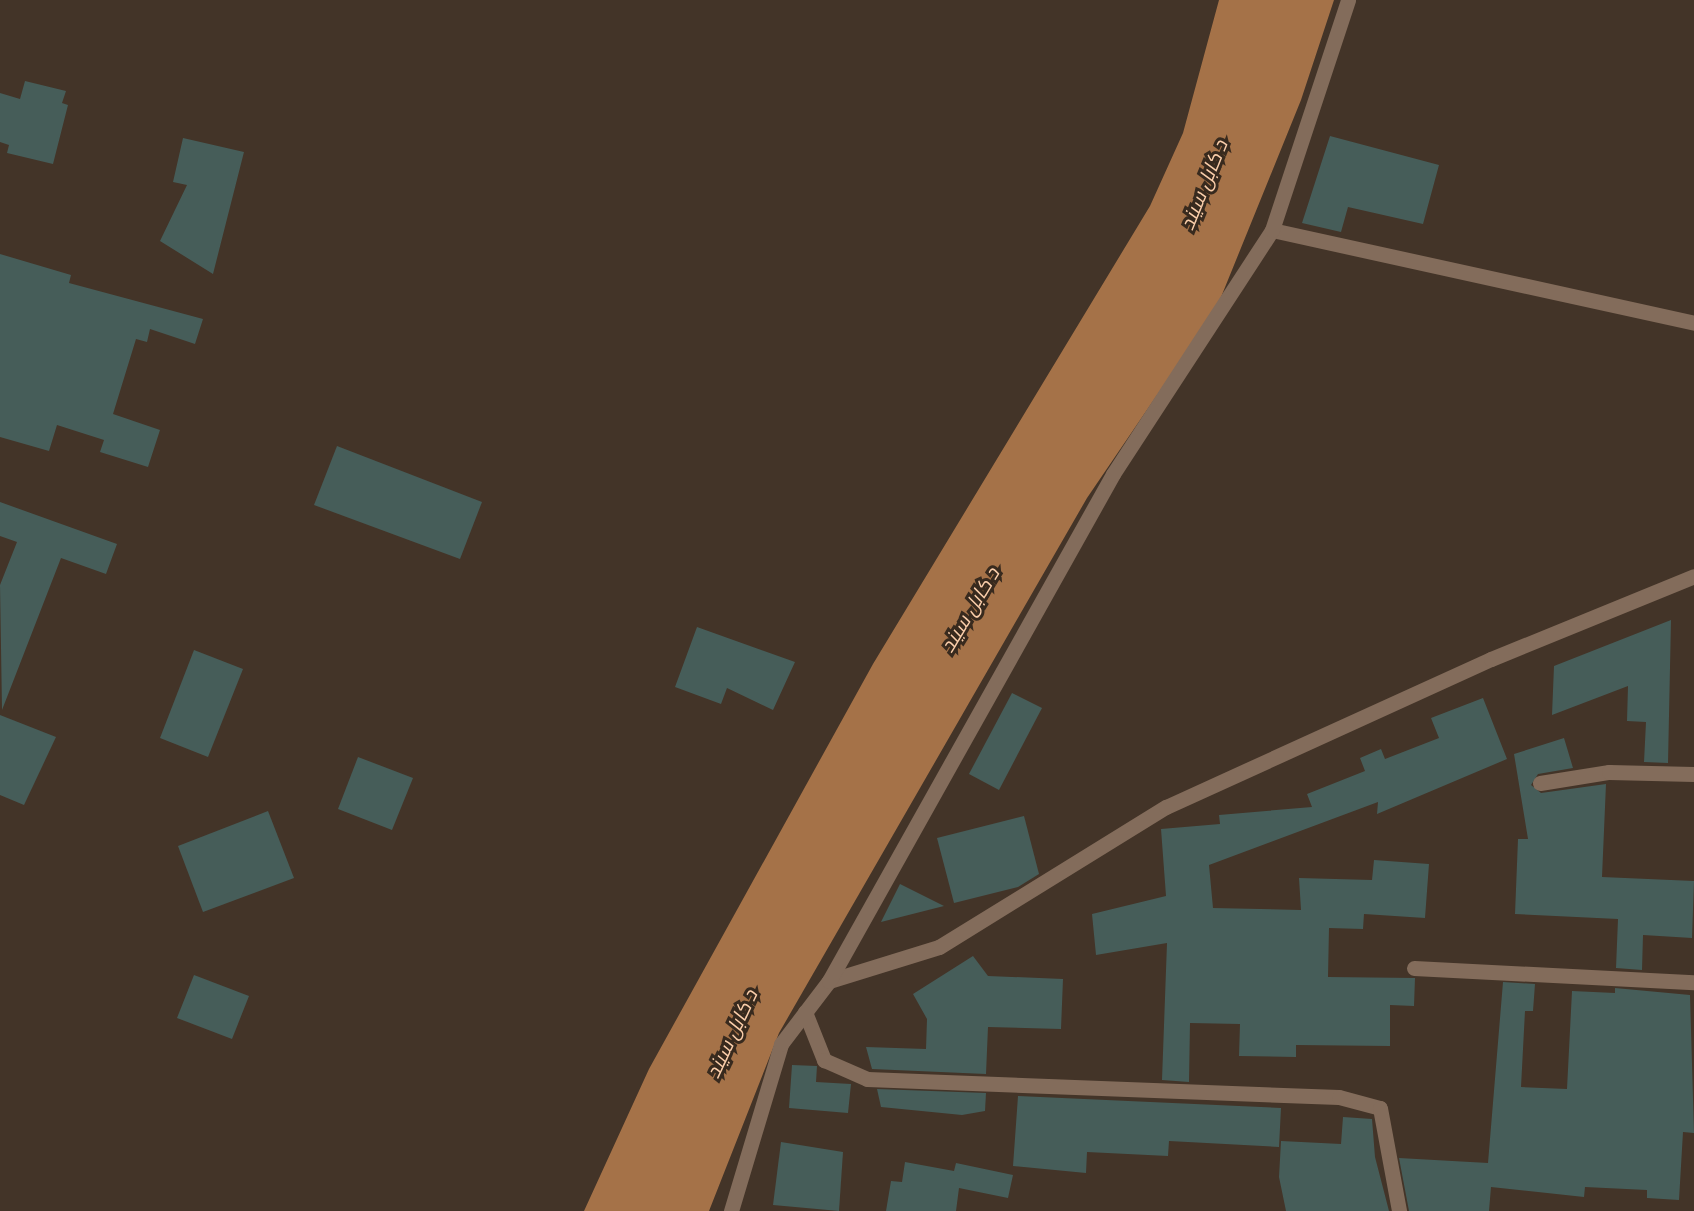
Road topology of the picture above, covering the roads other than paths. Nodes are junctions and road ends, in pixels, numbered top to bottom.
1 (1348, 0) edge
2 (1272, 230) junction
3 (1694, 323) edge
4 (1694, 576) edge
5 (1694, 774) edge
6 (1540, 783) dead end
7 (1414, 968) dead end
8 (829, 981) junction
9 (1694, 982) edge
10 (805, 1012) junction
11 (731, 1211) edge
12 (1399, 1211) edge

1 - 2 street
2 - 3 street
2 - 8 street
4 - 8 street
5 - 6 street
7 - 9 street
8 - 10 street
10 - 11 street
10 - 12 street

